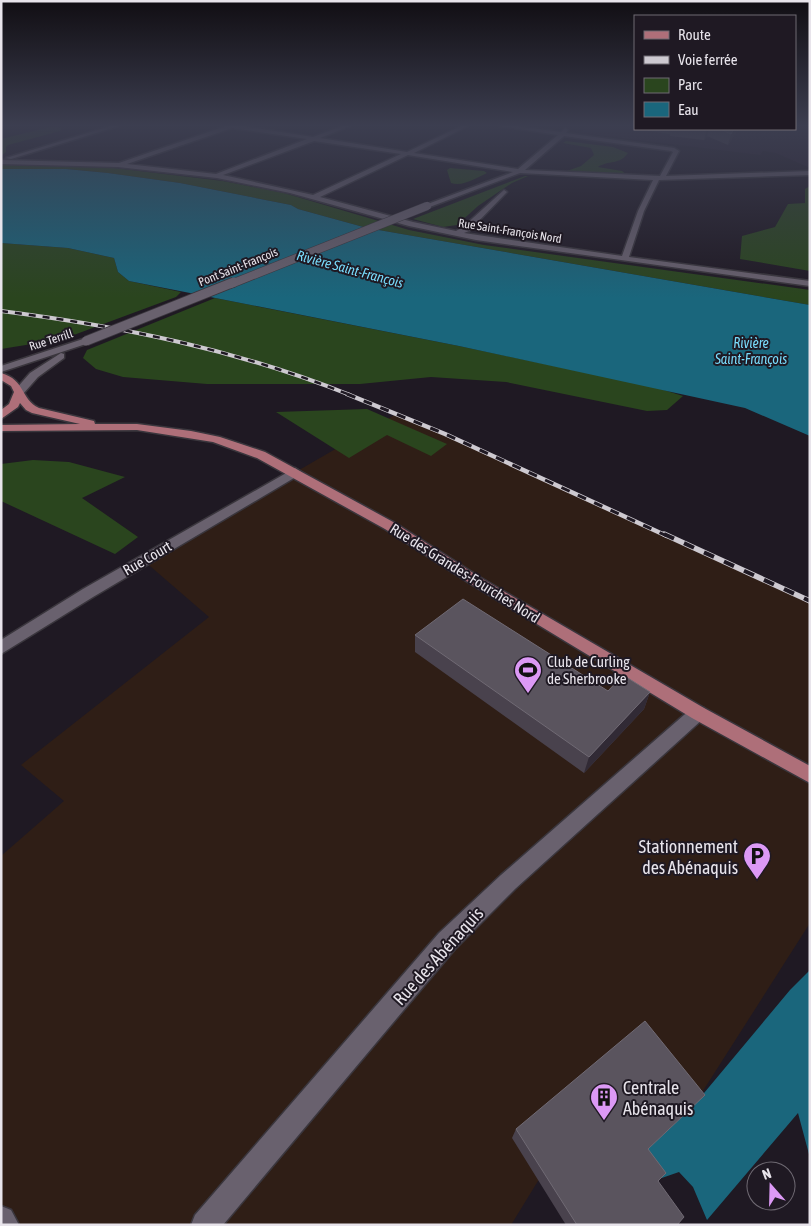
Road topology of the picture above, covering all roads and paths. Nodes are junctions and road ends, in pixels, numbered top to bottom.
1 (250, 183) edge
2 (343, 183) edge
3 (486, 183) edge
4 (656, 183) edge
5 (504, 192) dead end
6 (314, 197) junction
7 (456, 234) junction
8 (625, 258) junction
9 (810, 284) edge
10 (86, 341) junction
11 (1, 369) edge
12 (1, 376) edge
13 (19, 393) junction
14 (1, 416) edge
15 (101, 426) junction
16 (1, 428) edge
17 (295, 472) junction
18 (1, 648) edge
19 (698, 713) junction
20 (810, 775) edge
21 (1, 1220) edge
22 (4, 1225) edge
23 (205, 1225) edge

1 - 6 street, Rue Saint-François Nord
2 - 6 street
3 - 10 street, Pont Saint-François, bridge
4 - 8 street
5 - 7 street
6 - 7 street, Rue Saint-François Nord
7 - 8 street, Rue Saint-François Nord
8 - 9 street, Rue Saint-François Nord
10 - 11 street, Rue Terrill
10 - 13 street, Rue Terrill
12 - 13 main road, Rue des Grandes-Fourches Nord
13 - 14 main road
13 - 15 main road, Rue des Grandes-Fourches Nord
15 - 16 main road, Rue des Grandes-Fourches Nord
15 - 17 main road, Rue des Grandes-Fourches Nord
17 - 18 street, Rue Court
17 - 19 main road, Rue des Grandes-Fourches Nord
19 - 20 main road, Rue des Grandes-Fourches Nord
19 - 23 street, Rue des Abénaquis
21 - 22 street

